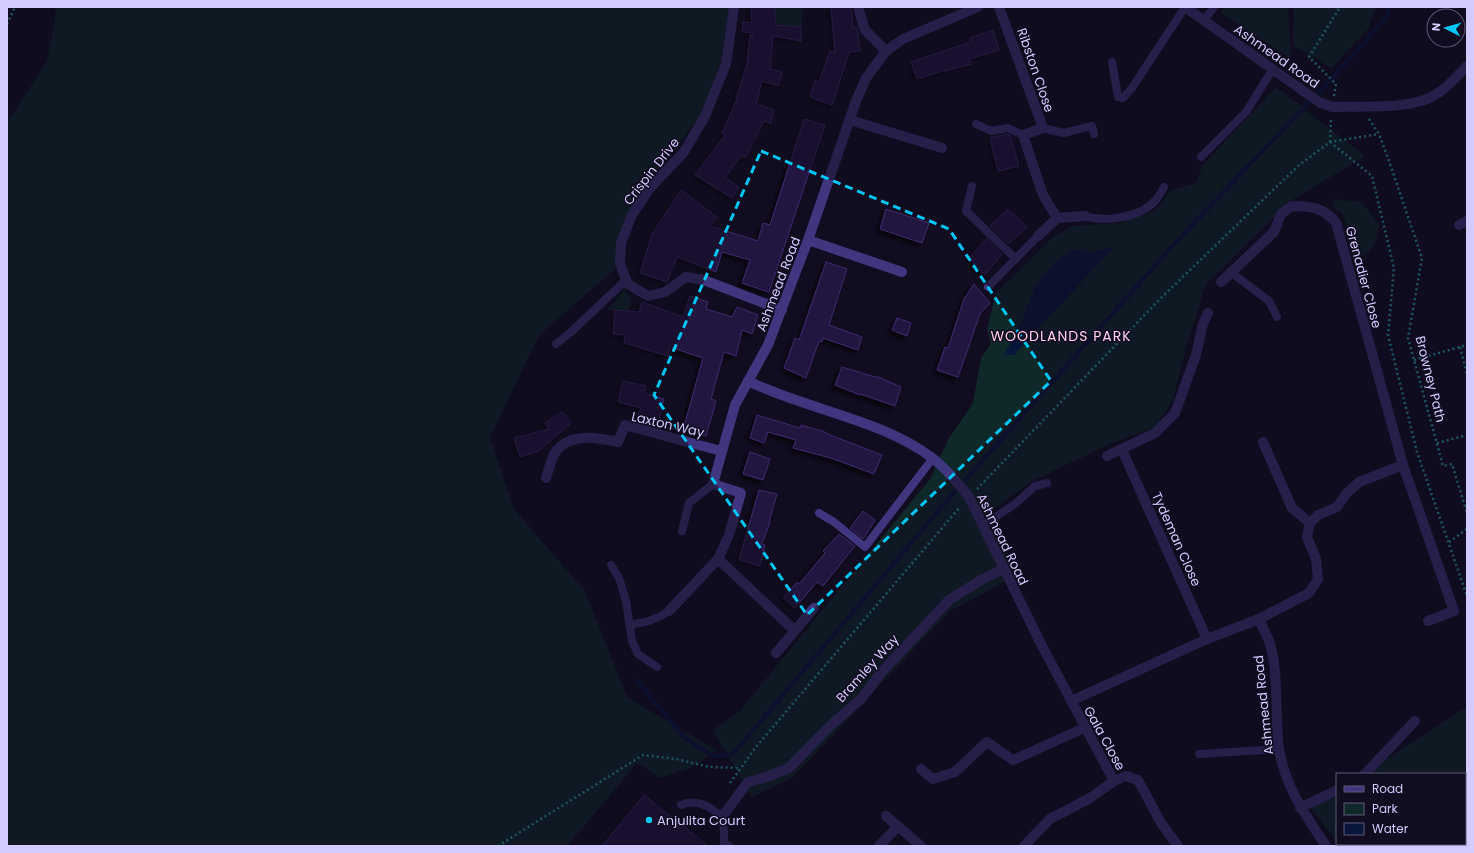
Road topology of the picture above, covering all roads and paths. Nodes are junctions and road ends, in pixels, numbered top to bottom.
1 (15, 7) edge
2 (734, 7) edge
3 (858, 7) edge
4 (978, 7) edge
5 (999, 7) edge
6 (1185, 7) edge
7 (1214, 7) edge
8 (1340, 7) edge
9 (1204, 20) junction
10 (7, 24) edge
11 (886, 51) junction
12 (1112, 62) dead end
13 (1467, 66) edge
14 (1273, 69) junction
15 (1336, 84) dead end
16 (1360, 106) junction
17 (1332, 107) junction
18 (850, 120) junction
19 (976, 124) dead end
20 (1043, 128) junction
21 (1094, 134) dead end
22 (1379, 134) junction
23 (1023, 135) junction
24 (1330, 142) junction
25 (942, 148) dead end
26 (1201, 157) dead end
27 (972, 186) dead end
28 (1164, 187) dead end
29 (1085, 216) joint
30 (1057, 218) junction
31 (1038, 236) joint
32 (808, 240) junction
33 (1016, 259) junction
34 (902, 272) dead end
35 (1232, 273) junction
36 (626, 280) junction
37 (1221, 282) dead end
38 (988, 287) dead end
39 (782, 310) junction
40 (1208, 313) dead end
41 (1277, 317) dead end
42 (556, 344) dead end
43 (1467, 345) edge
44 (1460, 347) junction
45 (1414, 360) junction
46 (1467, 374) edge
47 (748, 380) junction
48 (1467, 435) edge
49 (1263, 442) dead end
50 (1437, 443) junction
51 (1122, 450) junction
52 (721, 451) junction
53 (1107, 456) dead end
54 (933, 458) junction
55 (1403, 465) junction
56 (546, 478) dead end
57 (1047, 483) dead end
58 (713, 484) junction
59 (967, 494) junction
60 (819, 513) dead end
61 (1467, 513) edge
62 (1310, 522) junction
63 (984, 525) junction
64 (1467, 529) edge
65 (682, 531) dead end
66 (1449, 542) junction
67 (718, 559) junction
68 (611, 565) dead end
69 (1003, 569) junction
70 (1467, 596) edge
71 (814, 608) dead end
72 (669, 611) joint
73 (1259, 619) junction
74 (1428, 621) dead end
75 (629, 625) junction
76 (794, 630) junction
77 (1207, 639) junction
78 (776, 653) dead end
79 (657, 667) dead end
80 (1071, 701) junction
81 (1415, 721) dead end
82 (1084, 728) junction
83 (1279, 749) junction
84 (1199, 754) dead end
85 (921, 769) dead end
86 (1366, 773) edge
87 (1114, 781) junction
88 (1336, 790) edge
89 (681, 805) dead end
90 (1300, 808) junction
91 (886, 816) dead end
92 (721, 818) junction
93 (898, 826) junction
94 (498, 846) edge
95 (729, 846) edge
96 (879, 846) edge
97 (921, 846) edge
98 (1024, 846) edge
99 (1178, 846) edge
100 (1326, 846) edge

1 - 10 path
2 - 36 street, Crispin Drive
3 - 11 street
4 - 11 street, Ashmead Road
5 - 20 street, Ribston Close
6 - 9 street, Ashmead Road
6 - 12 lane
7 - 9 lane
8 - 15 path
9 - 14 street, Ashmead Road
11 - 18 street, Ashmead Road
13 - 16 street, Ashmead Road
14 - 17 street, Ashmead Road
14 - 26 lane
16 - 17 street, Ashmead Road
16 - 22 path, Browney Path
17 - 24 path
18 - 25 street
18 - 32 street, Ashmead Road
19 - 23 lane
20 - 21 lane
20 - 23 street, Ribston Close
22 - 24 path
22 - 45 path, Browney Path
23 - 30 street
24 - 59 path
24 - 66 path
27 - 33 lane
28 - 29 lane
29 - 30 street
30 - 31 street
31 - 33 lane
32 - 34 street
32 - 39 street, Ashmead Road
33 - 38 lane
35 - 37 street, Grenadier Close
35 - 41 lane
35 - 55 street, Grenadier Close
36 - 39 street
36 - 42 lane
39 - 47 street, Ashmead Road
40 - 51 street
43 - 44 path
44 - 45 path
44 - 46 path
45 - 50 path, Browney Path
47 - 52 street
47 - 54 street, Ashmead Road
48 - 50 path
49 - 62 street
50 - 61 path, Browney Path
51 - 53 street
51 - 77 street, Tydeman Close
52 - 56 street, Laxton Way
52 - 58 street
54 - 59 street, Ashmead Road
54 - 60 lane
55 - 62 street
55 - 74 street, Grenadier Close
57 - 63 lane
58 - 65 lane
58 - 67 street
59 - 63 street, Ashmead Road
59 - 94 path
62 - 73 street
63 - 69 street, Ashmead Road
64 - 66 path
66 - 70 path
67 - 72 street
67 - 76 street
68 - 75 lane
69 - 80 street, Ashmead Road
69 - 92 street, Bramley Way
71 - 76 street
72 - 75 lane
73 - 77 street
73 - 83 street, Ashmead Road
75 - 79 lane
76 - 78 street
77 - 80 street
80 - 82 street, Gala Close
81 - 86 street
82 - 85 street
82 - 87 street, Gala Close
83 - 84 lane
83 - 90 street, Ashmead Road
87 - 98 street
87 - 99 street, Gala Close
88 - 90 street
89 - 92 lane
90 - 100 street, Ashmead Road
91 - 93 street
92 - 95 lane
93 - 96 street
93 - 97 street

